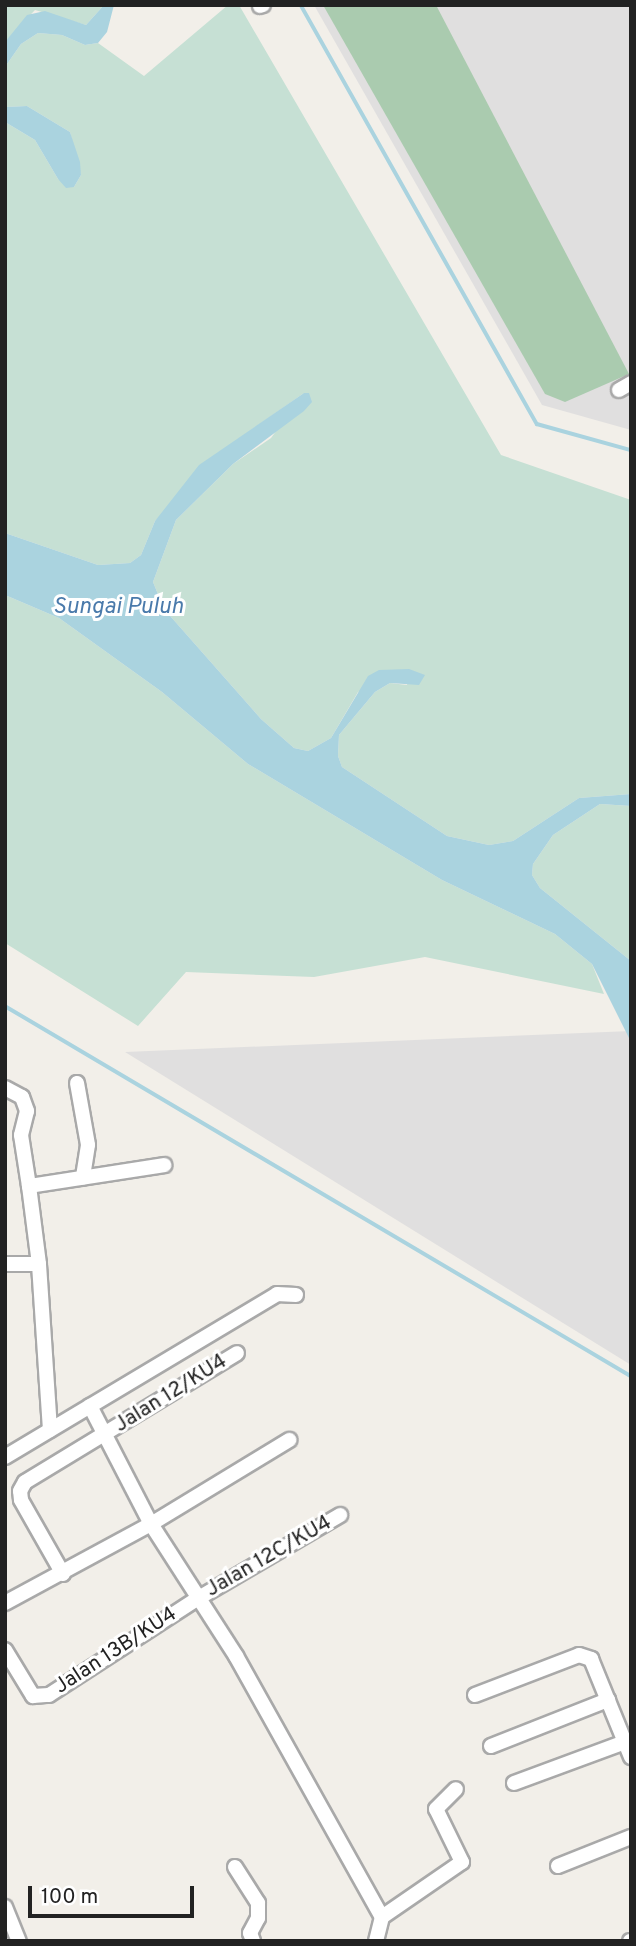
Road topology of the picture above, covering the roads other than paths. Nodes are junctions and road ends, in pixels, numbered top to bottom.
1 (77, 1083) dead end
2 (5, 1087) edge
3 (164, 1165) dead end
4 (83, 1178) junction
5 (29, 1186) junction
6 (5, 1264) edge
7 (39, 1264) junction
8 (296, 1295) dead end
9 (237, 1353) dead end
10 (90, 1406) junction
11 (50, 1430) junction
12 (104, 1436) junction
13 (289, 1440) dead end
14 (5, 1457) edge
15 (340, 1515) dead end
16 (151, 1524) junction
17 (63, 1574) junction
18 (197, 1599) junction
19 (5, 1603) edge
20 (5, 1650) edge
21 (475, 1695) dead end
22 (608, 1700) junction
23 (625, 1742) junction
24 (491, 1746) dead end
25 (631, 1756) edge
26 (514, 1783) dead end
27 (456, 1789) dead end
28 (631, 1837) edge
29 (558, 1866) dead end
30 (235, 1867) dead end
31 (5, 1907) edge
32 (382, 1917) junction
33 (19, 1941) edge
34 (253, 1941) edge
35 (376, 1941) edge

1 - 4 street
2 - 5 street
3 - 4 street
4 - 5 street
5 - 7 street
6 - 7 street
7 - 11 street
8 - 10 street
9 - 12 street, Jalan 12/KU4
10 - 11 street
10 - 12 street
11 - 14 street
12 - 16 street
12 - 17 street, Jalan 12/KU4
13 - 16 street
15 - 18 street, Jalan 12C/KU4
16 - 17 street
16 - 18 street
17 - 19 street
18 - 20 street, Jalan 13B/KU4
18 - 32 street
21 - 22 street
22 - 23 street
22 - 24 street
23 - 25 street
23 - 26 street
27 - 32 street
28 - 29 street
30 - 34 street
31 - 33 street
32 - 35 street

